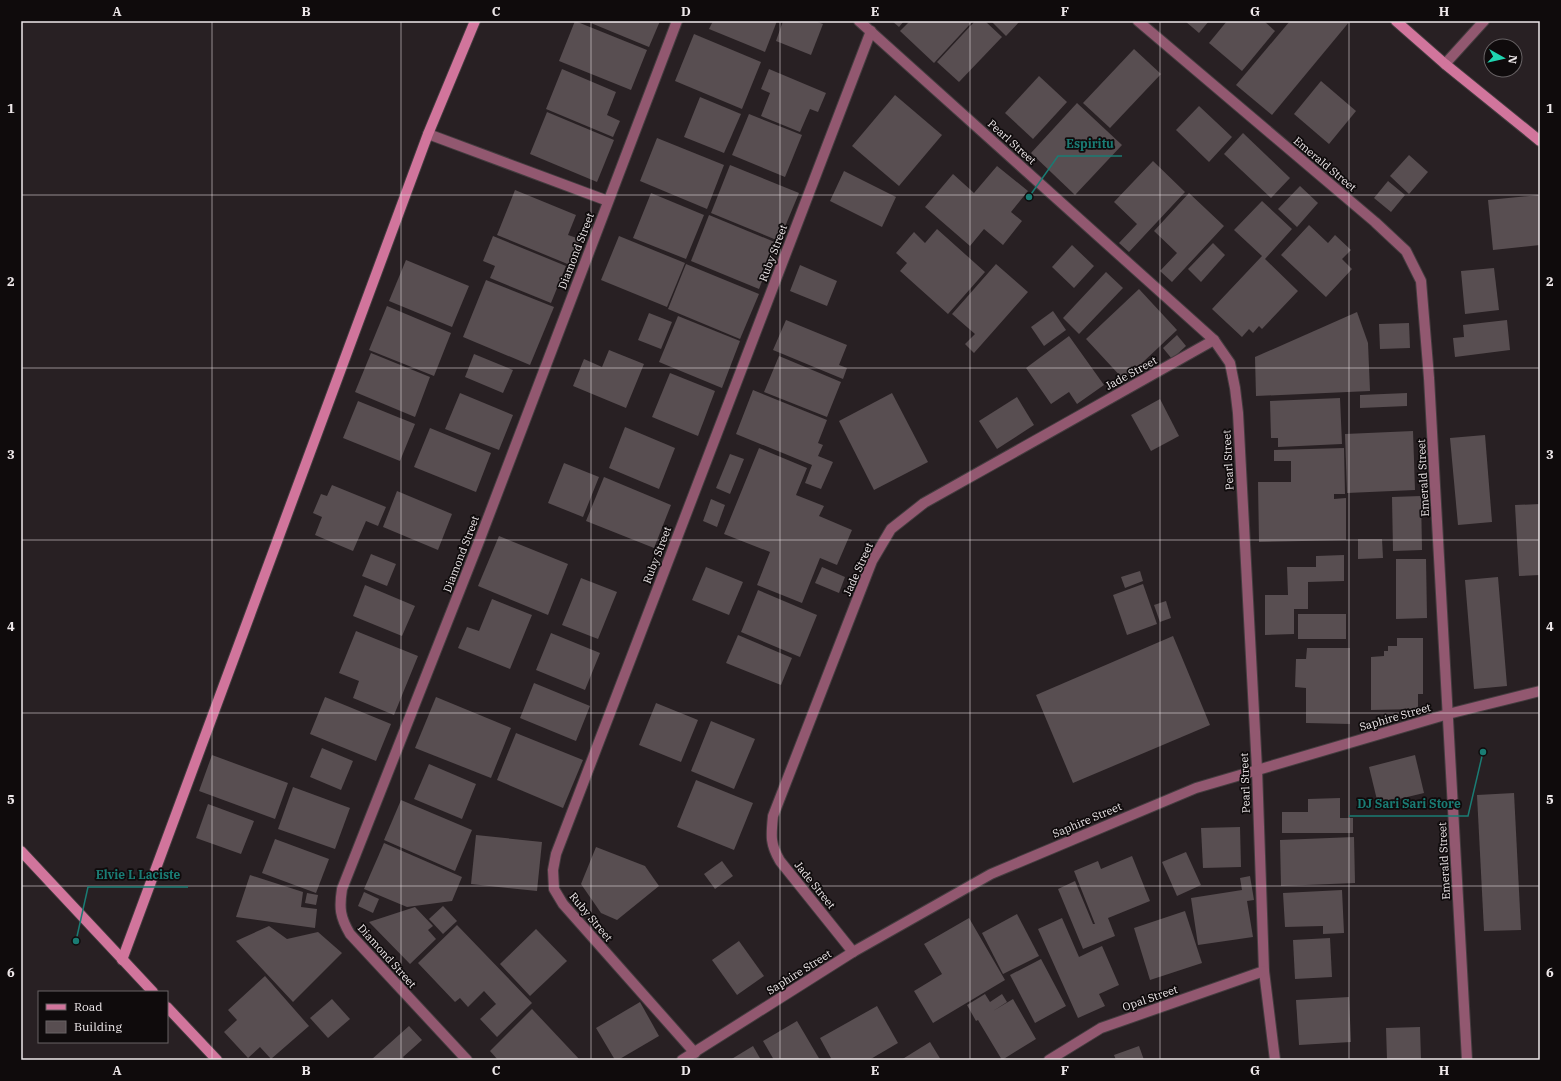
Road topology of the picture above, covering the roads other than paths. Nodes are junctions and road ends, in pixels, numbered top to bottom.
1 (475, 21) edge
2 (677, 21) edge
3 (859, 21) edge
4 (1138, 21) edge
5 (1396, 21) edge
6 (1484, 21) edge
7 (871, 31) junction
8 (1445, 64) junction
9 (428, 134) junction
10 (1540, 141) edge
11 (608, 201) junction
12 (1214, 340) junction
13 (1540, 691) edge
14 (1448, 714) junction
15 (1257, 769) junction
16 (21, 851) edge
17 (853, 952) junction
18 (122, 960) junction
19 (1264, 971) junction
20 (152, 991) edge
21 (168, 1008) edge
22 (695, 1053) junction
23 (217, 1060) edge
24 (467, 1060) edge
25 (682, 1060) edge
26 (1049, 1060) edge
27 (1276, 1060) edge
28 (1467, 1060) edge

1 - 9 street
2 - 11 street, Diamond Street
3 - 7 street, Pearl Street
4 - 14 street, Emerald Street
5 - 8 street
6 - 8 street
7 - 12 street, Pearl Street
7 - 22 street, Ruby Street
8 - 10 street
9 - 11 street
9 - 18 street
11 - 24 street, Diamond Street
12 - 15 street, Pearl Street
12 - 17 street, Jade Street
13 - 14 street, Saphire Street
14 - 15 street, Saphire Street
14 - 28 street, Emerald Street
15 - 17 street, Saphire Street
15 - 19 street, Pearl Street
16 - 18 street
17 - 22 street, Saphire Street
18 - 20 street
19 - 26 street, Opal Street
19 - 27 street, Pearl Street
21 - 23 street
22 - 25 street, Saphire Street

